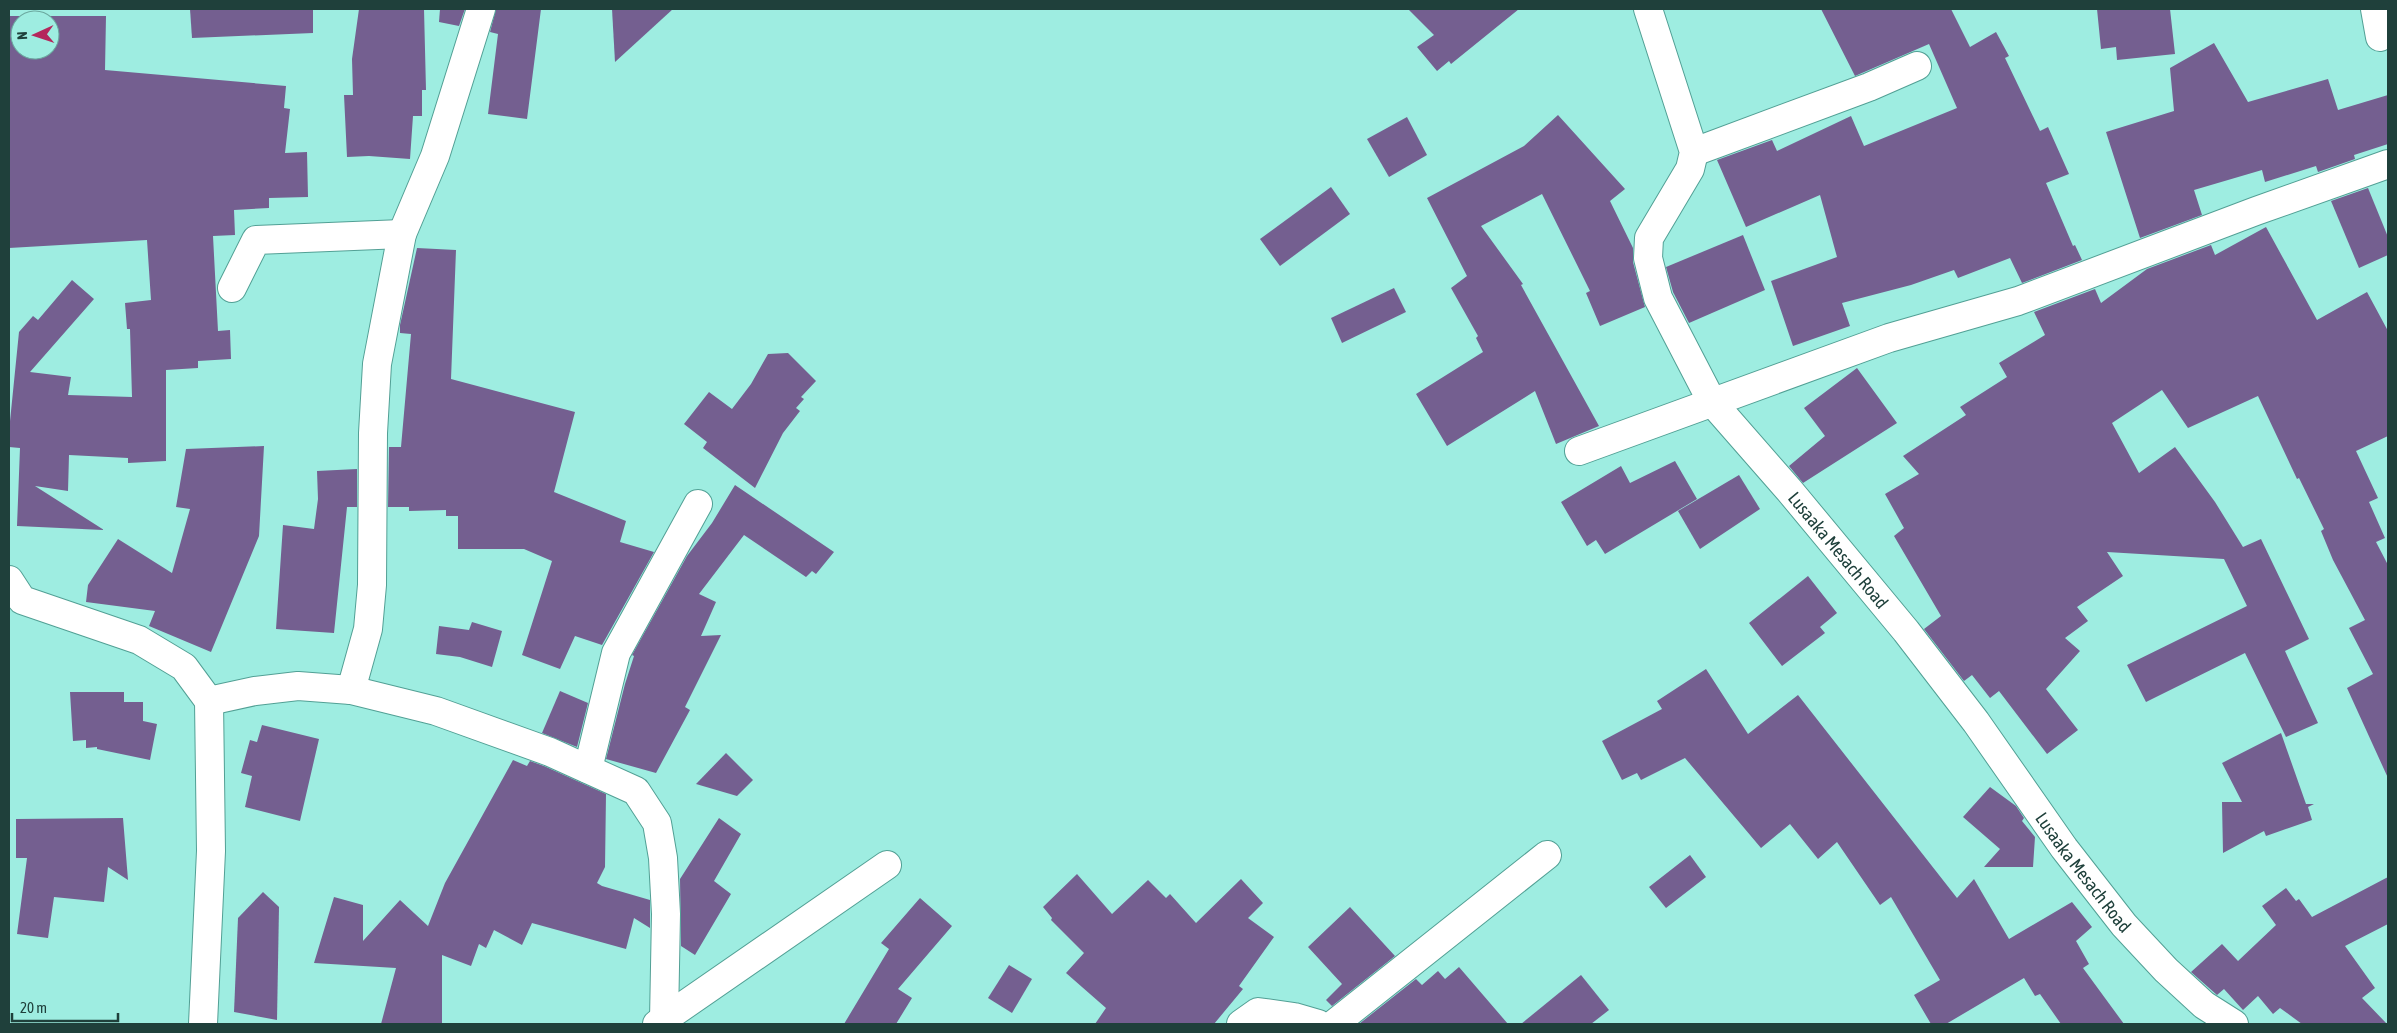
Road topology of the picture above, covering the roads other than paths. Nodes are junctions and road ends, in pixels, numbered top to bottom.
1 (481, 9) edge
2 (1648, 9) edge
3 (2375, 9) edge
4 (2380, 37) dead end
5 (1917, 66) dead end
6 (1694, 152) junction
7 (2388, 164) edge
8 (402, 234) junction
9 (232, 288) dead end
10 (1712, 402) junction
11 (1579, 451) dead end
12 (698, 504) dead end
13 (9, 580) edge
14 (351, 690) junction
15 (209, 702) junction
16 (588, 770) junction
17 (1547, 854) dead end
18 (887, 865) dead end
19 (661, 1022) edge
20 (203, 1024) edge
21 (1241, 1024) edge
22 (1318, 1024) edge
23 (1334, 1024) edge
24 (2234, 1024) edge

1 - 8 street
2 - 6 street
3 - 4 street
5 - 6 street
6 - 10 street, Lusaaka Mesach Road
7 - 10 street
8 - 9 street
8 - 14 street
10 - 11 street
10 - 24 street, Lusaaka Mesach Road
12 - 16 street
13 - 15 street
14 - 15 street
14 - 16 street
15 - 20 street
16 - 19 street
17 - 23 street
18 - 19 street
21 - 22 street

